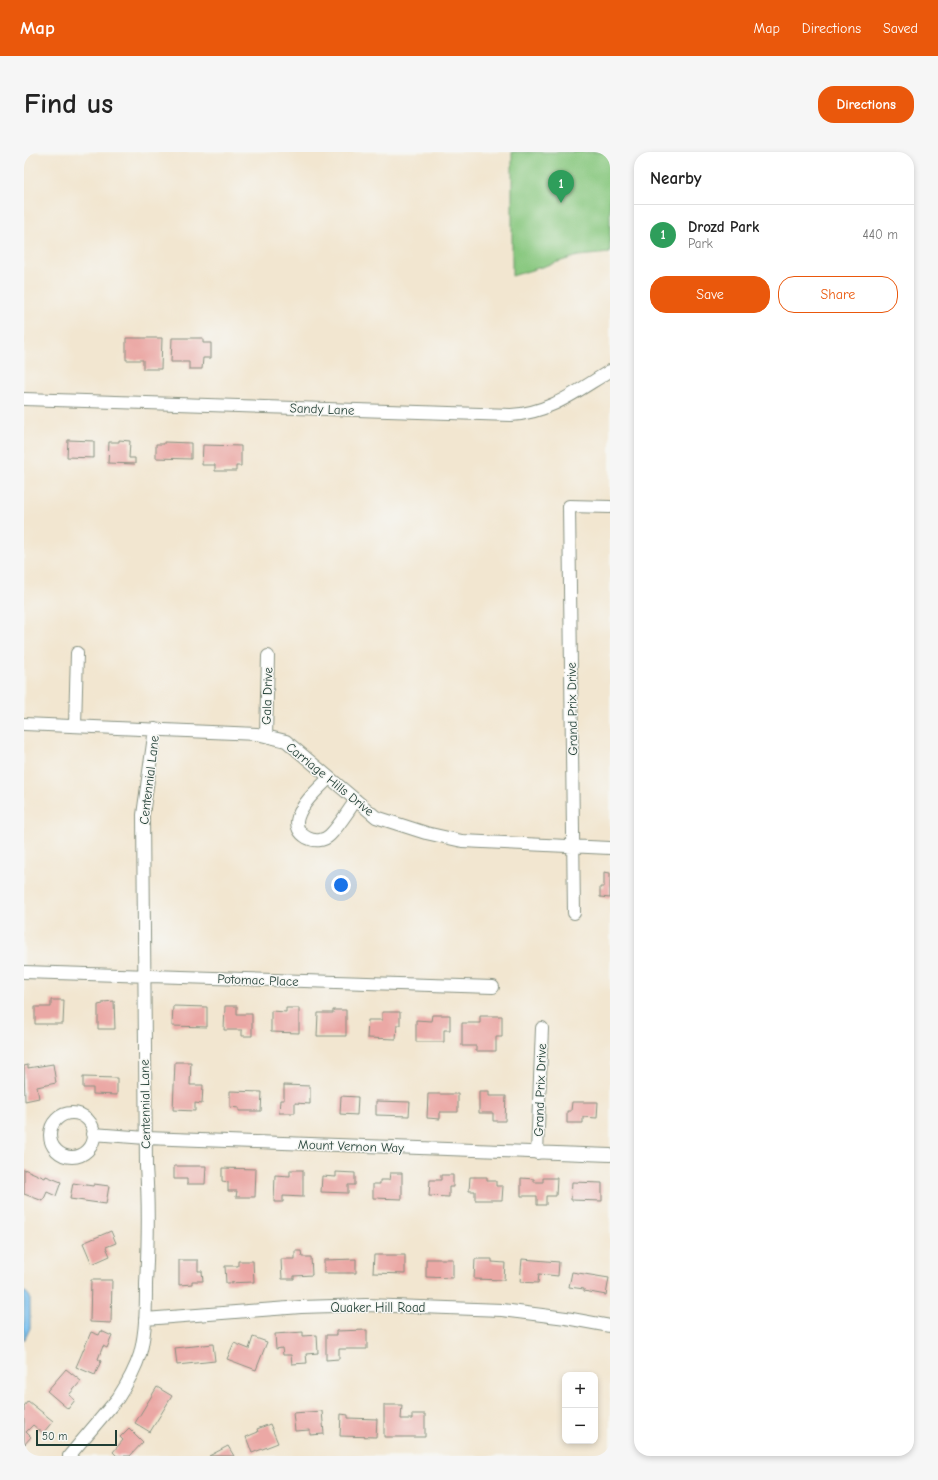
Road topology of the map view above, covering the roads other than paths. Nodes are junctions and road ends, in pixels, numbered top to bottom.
1 (610, 371) edge
2 (24, 399) edge
3 (610, 507) edge
4 (77, 653) dead end
5 (268, 656) dead end
6 (24, 724) edge
7 (75, 726) junction
8 (155, 729) junction
9 (266, 736) junction
10 (329, 778) junction
11 (356, 800) junction
12 (573, 847) junction
13 (610, 848) edge
14 (574, 913) dead end
15 (24, 972) edge
16 (144, 976) junction
17 (493, 987) dead end
18 (542, 1028) dead end
19 (93, 1134) dead end
20 (146, 1138) junction
21 (537, 1153) junction
22 (610, 1155) edge
23 (145, 1320) junction
24 (610, 1326) edge
25 (69, 1456) edge

1 - 2 street, Sandy Lane
3 - 12 street, Grand Prix Drive
4 - 7 street
5 - 9 street, Gala Drive
6 - 7 street, Carriage Hills Drive
7 - 8 street, Carriage Hills Drive
8 - 9 street, Carriage Hills Drive
8 - 16 street, Centennial Lane
9 - 10 street, Carriage Hills Drive
10 - 11 street, Carriage Hills Drive
10 - 11 street
11 - 12 street, Carriage Hills Drive
12 - 13 street, Carriage Hills Drive
12 - 14 street, Grand Prix Drive
15 - 16 street, Potomac Place
16 - 17 street, Potomac Place
16 - 20 street, Centennial Lane
18 - 21 street, Grand Prix Drive
19 - 20 street, Mount Vernon Way
20 - 21 street, Mount Vernon Way
20 - 23 street, Centennial Lane
21 - 22 street, Mount Vernon Way
23 - 24 street, Quaker Hill Road
23 - 25 street, Centennial Lane

